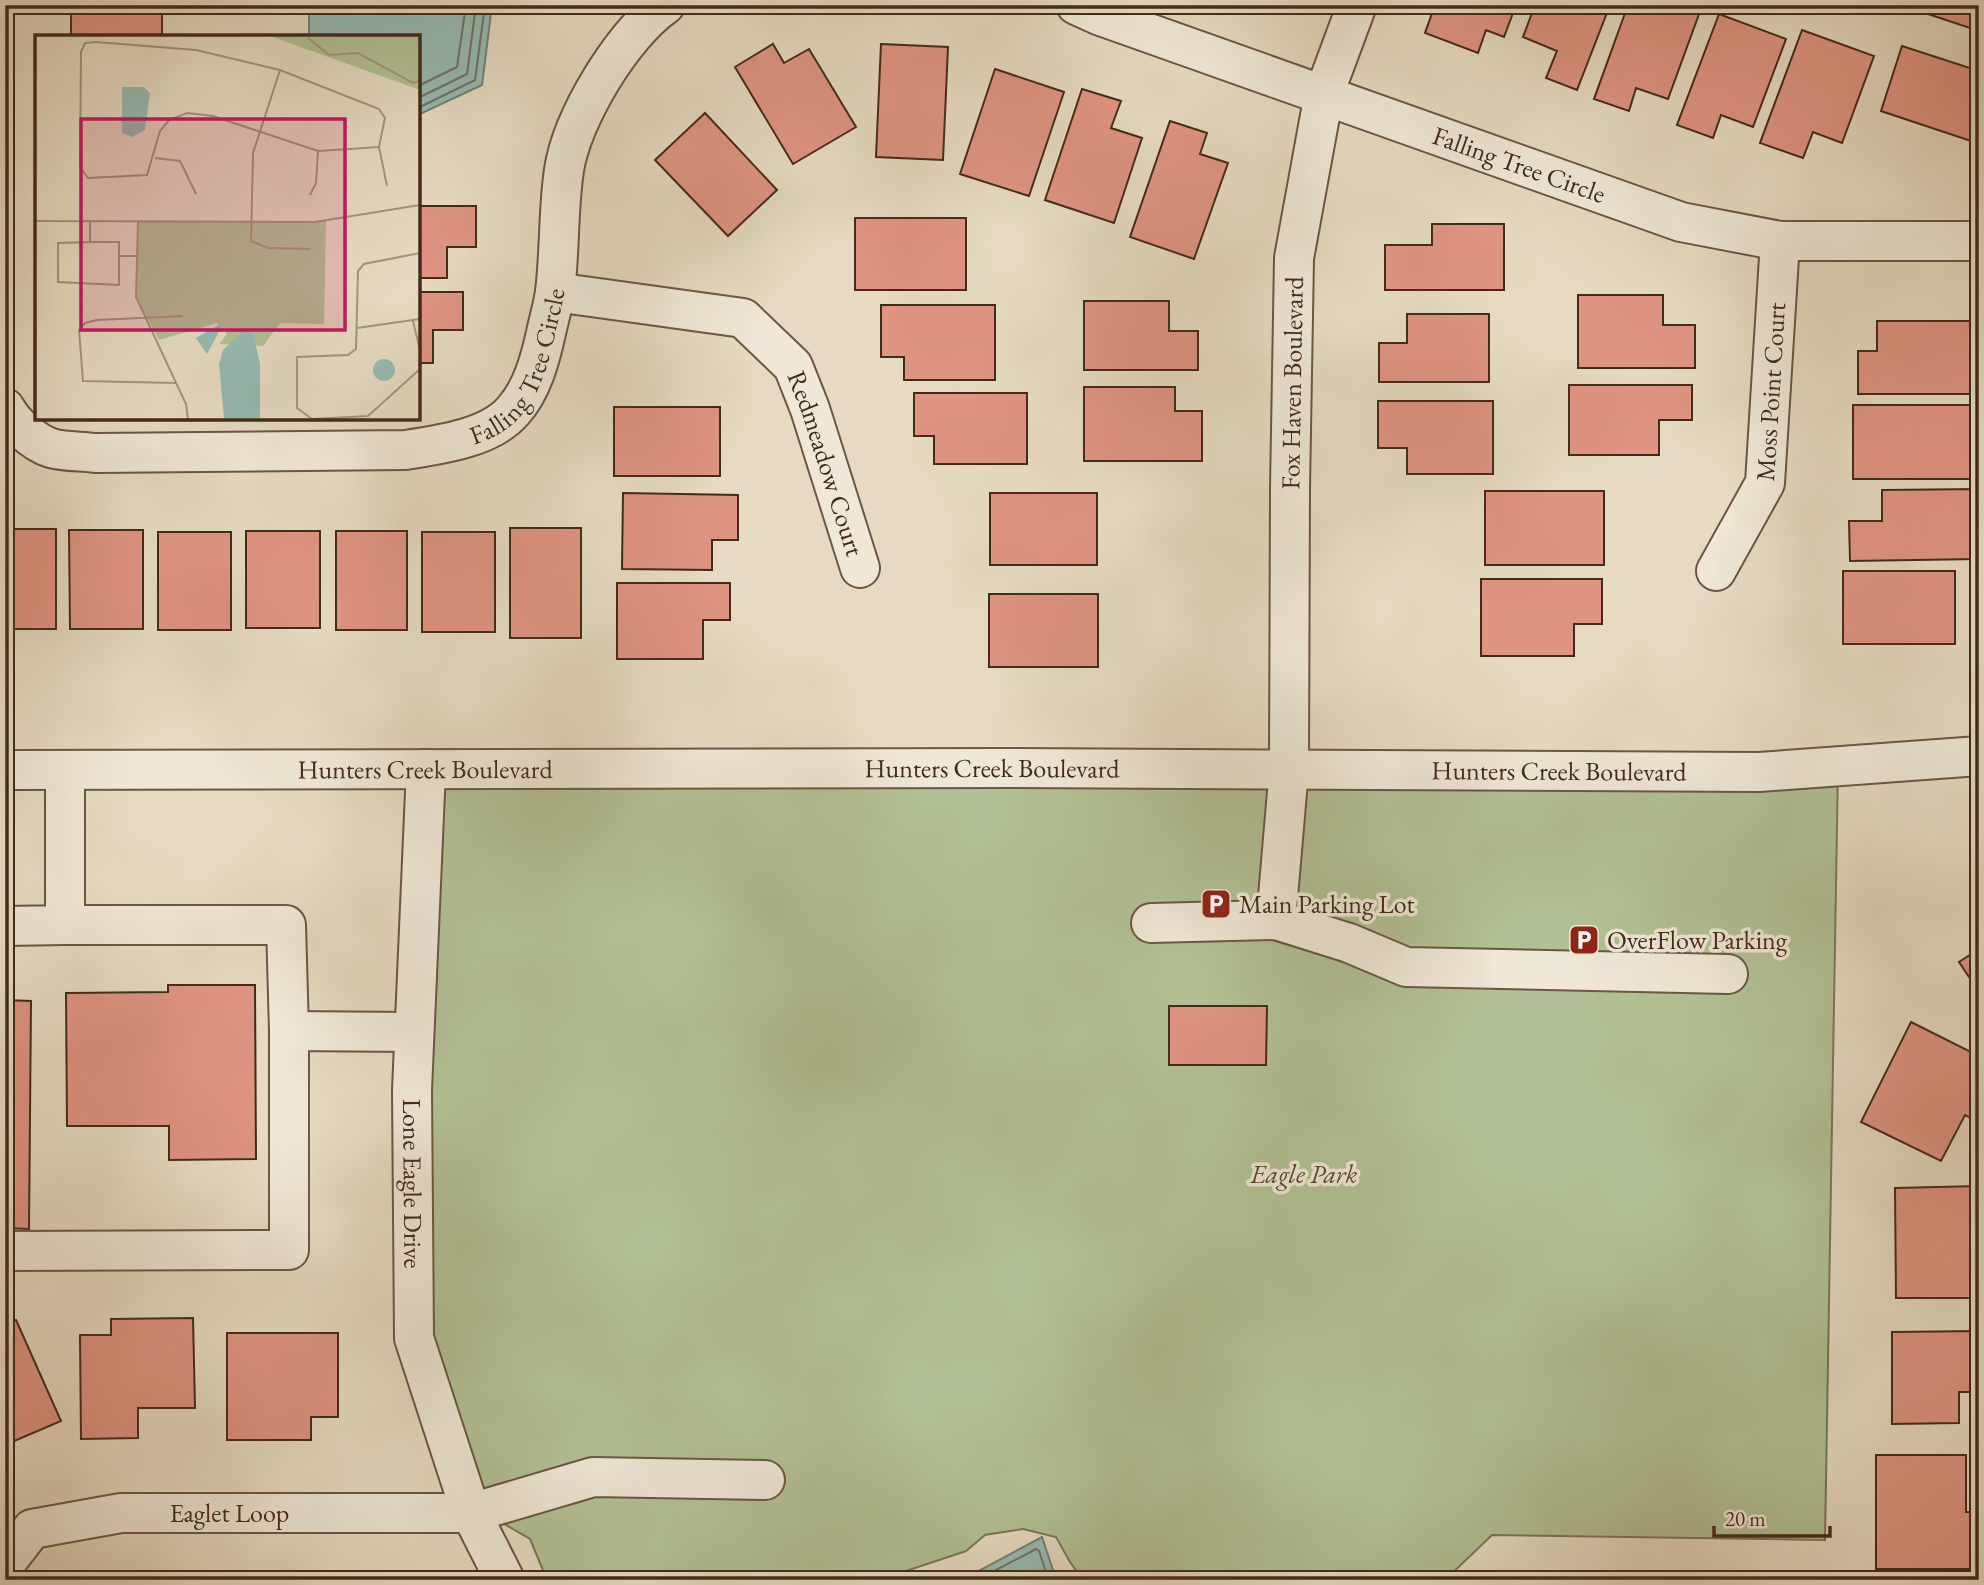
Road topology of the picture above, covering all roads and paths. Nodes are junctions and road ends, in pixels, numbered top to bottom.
1 (665, 5) edge
2 (1076, 5) edge
3 (1357, 5) edge
4 (1324, 94) junction
5 (1780, 242) junction
6 (1979, 242) edge
7 (555, 292) junction
8 (5, 408) edge
9 (860, 568) dead end
10 (1716, 571) dead end
11 (1979, 756) edge
12 (426, 769) junction
13 (1289, 769) junction
14 (5, 770) edge
15 (65, 770) junction
16 (1276, 920) junction
17 (1151, 923) dead end
18 (65, 925) junction
19 (5, 926) edge
20 (1728, 974) dead end
21 (289, 1031) junction
22 (413, 1032) junction
23 (5, 1251) edge
24 (765, 1480) dead end
25 (471, 1513) junction
26 (5, 1564) edge
27 (505, 1580) edge

1 - 7 street, Falling Tree Circle
2 - 4 street, Falling Tree Circle
3 - 4 street, Fox Haven Boulevard
4 - 5 street, Falling Tree Circle
4 - 13 street, Fox Haven Boulevard
5 - 6 street, Falling Tree Circle
5 - 10 street, Moss Point Court
7 - 8 street, Falling Tree Circle
7 - 9 street, Redmeadow Court
11 - 13 street, Hunters Creek Boulevard
12 - 13 street, Hunters Creek Boulevard
12 - 15 street, Hunters Creek Boulevard
12 - 22 street, Lone Eagle Drive
13 - 16 street, Fox Haven Boulevard
14 - 15 street, Hunters Creek Boulevard
15 - 18 street
16 - 17 street
16 - 20 street
18 - 19 street
18 - 21 street
21 - 22 street
21 - 23 street
22 - 25 street, Lone Eagle Drive
24 - 25 street, Eaglet Loop
25 - 26 street, Eaglet Loop
25 - 27 street, Lone Eagle Drive

